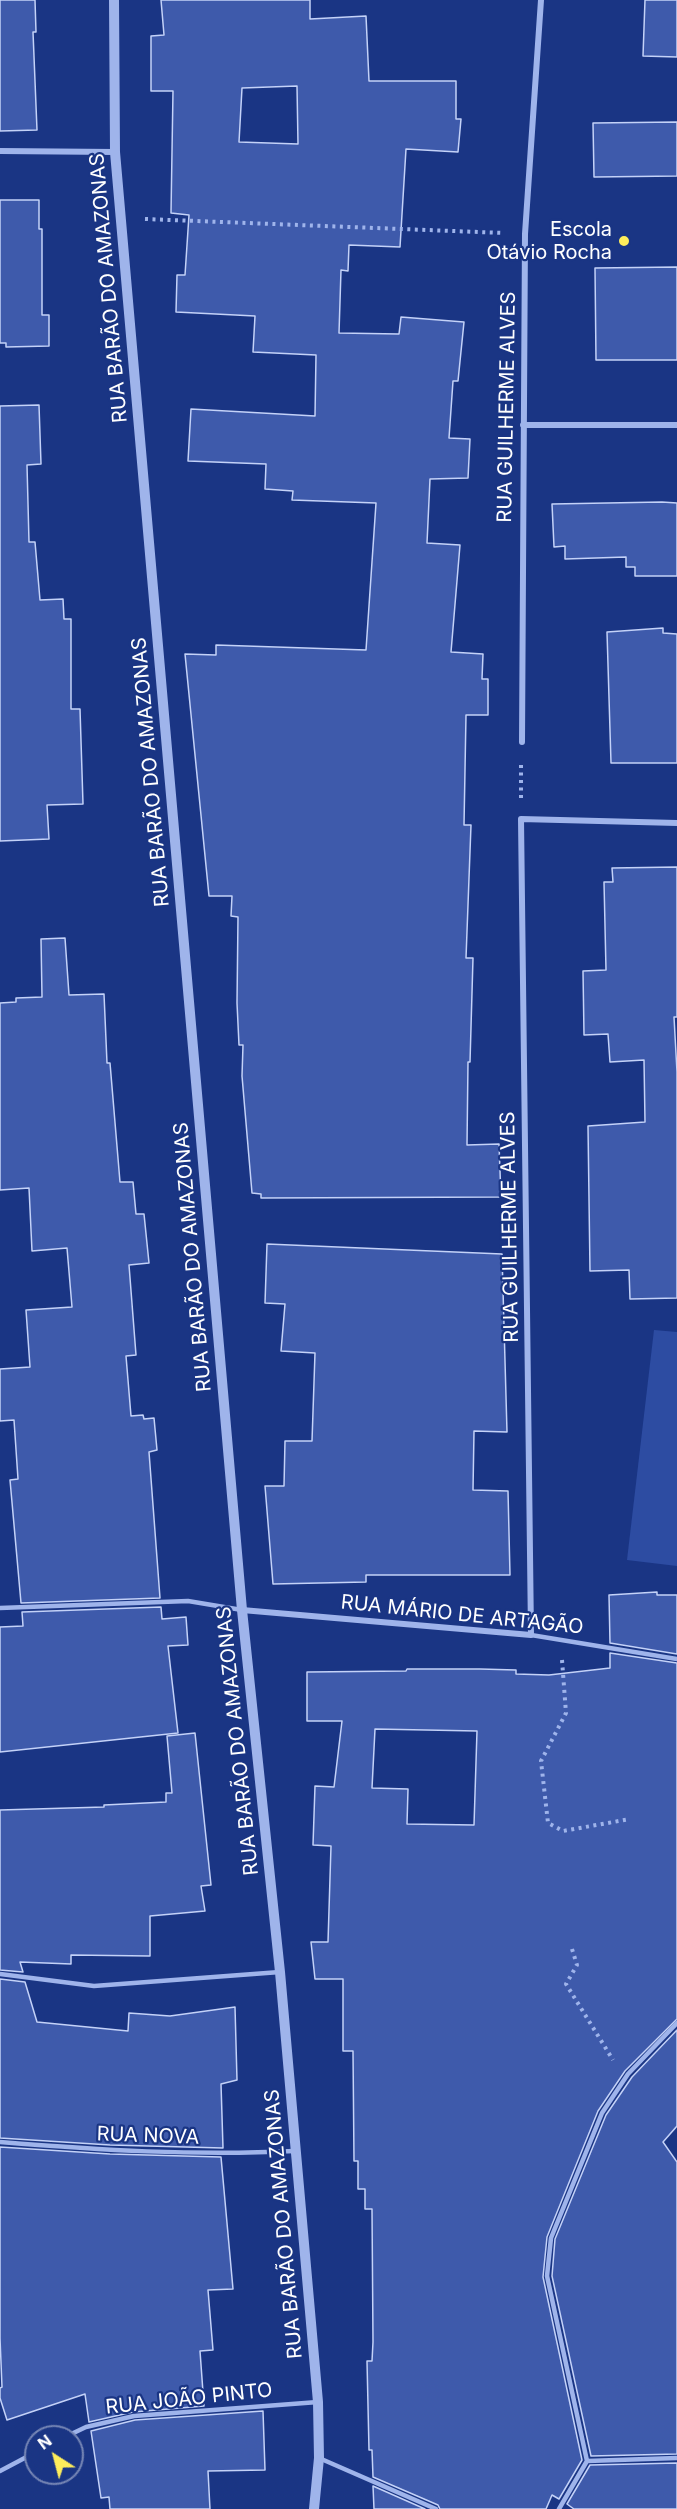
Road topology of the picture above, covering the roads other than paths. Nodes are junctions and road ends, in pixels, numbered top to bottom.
1 (114, 0) edge
2 (541, 0) edge
3 (0, 152) edge
4 (115, 152) junction
5 (523, 425) junction
6 (677, 425) edge
7 (522, 742) road end
8 (677, 823) edge
9 (0, 1608) edge
10 (243, 1610) junction
11 (531, 1635) junction
12 (677, 1659) edge
13 (280, 1972) junction
14 (0, 1974) edge
15 (677, 2023) edge
16 (0, 2142) edge
17 (296, 2151) junction
18 (318, 2402) junction
19 (84, 2428) edge
20 (24, 2458) edge
21 (319, 2458) junction
22 (677, 2458) edge
23 (586, 2461) junction
24 (0, 2471) edge
25 (314, 2509) edge
26 (436, 2509) edge
27 (559, 2509) edge

1 - 4 street, RUA BARÃO DO AMAZONAS
2 - 5 street, RUA GUILHERME ALVES
3 - 4 street
4 - 10 street, RUA BARÃO DO AMAZONAS
5 - 6 street
5 - 7 street, RUA GUILHERME ALVES
8 - 11 street, RUA GUILHERME ALVES
9 - 10 lane
10 - 11 street, RUA MÁRIO DE ARTAGÃO
10 - 13 street, RUA BARÃO DO AMAZONAS
11 - 12 lane, RUA MÁRIO DE ARTAGÃO
13 - 14 lane
13 - 17 street, RUA BARÃO DO AMAZONAS
15 - 23 lane
16 - 17 lane, RUA NOVA
17 - 18 street, RUA BARÃO DO AMAZONAS
18 - 19 lane, RUA JOÃO PINTO
18 - 21 street, RUA BARÃO DO AMAZONAS
20 - 24 lane
21 - 25 street, RUA BARÃO DO AMAZONAS
21 - 26 lane
22 - 23 lane
23 - 27 lane

